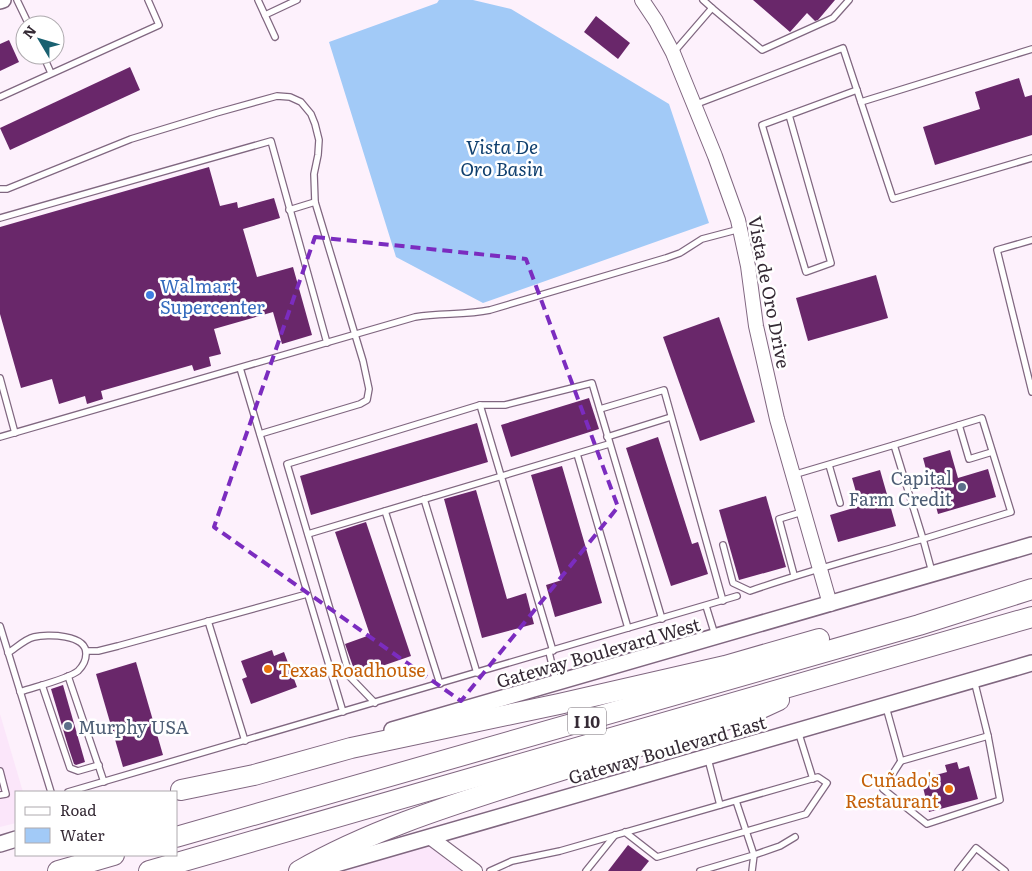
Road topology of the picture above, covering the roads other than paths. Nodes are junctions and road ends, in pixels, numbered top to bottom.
1 (17, 0) edge
2 (148, 0) edge
3 (258, 0) edge
4 (297, 0) edge
5 (642, 0) edge
6 (703, 0) edge
7 (849, 0) edge
8 (712, 8) junction
9 (24, 15) edge
10 (265, 15) junction
11 (275, 37) dead end
12 (1032, 49) edge
13 (673, 54) junction
14 (47, 65) edge
15 (51, 73) junction
16 (857, 90) junction
17 (0, 97) edge
18 (861, 102) junction
19 (694, 105) junction
20 (789, 115) junction
21 (1032, 158) edge
22 (0, 189) edge
23 (314, 202) junction
24 (289, 210) junction
25 (0, 218) edge
26 (740, 229) junction
27 (1032, 240) edge
28 (355, 335) junction
29 (327, 343) junction
30 (240, 368) junction
31 (0, 378) edge
32 (1032, 392) edge
33 (480, 405) junction
34 (600, 409) junction
35 (671, 417) junction
36 (959, 425) junction
37 (15, 433) junction
38 (260, 434) junction
39 (607, 436) junction
40 (0, 437) edge
41 (609, 444) junction
42 (894, 445) junction
43 (992, 452) junction
44 (577, 454) junction
45 (829, 465) junction
46 (793, 475) junction
47 (500, 476) junction
48 (424, 499) junction
49 (840, 503) dead end
50 (384, 511) junction
51 (804, 512) junction
52 (308, 534) junction
53 (923, 539) junction
54 (1032, 545) edge
55 (723, 546) dead end
56 (820, 570) junction
57 (933, 574) junction
58 (794, 575) junction
59 (1032, 589) edge
60 (307, 594) junction
61 (737, 596) dead end
62 (997, 599) junction
63 (723, 601) junction
64 (830, 604) junction
65 (706, 606) junction
66 (1032, 618) edge
67 (662, 619) junction
68 (208, 621) junction
69 (0, 626) edge
70 (628, 628) junction
71 (716, 637) junction
72 (86, 651) junction
73 (551, 651) junction
74 (8, 653) junction
75 (1032, 663) edge
76 (843, 671) junction
77 (477, 673) junction
78 (68, 676) junction
79 (974, 680) junction
80 (440, 684) junction
81 (557, 684) junction
82 (42, 685) junction
83 (20, 692) junction
84 (375, 703) junction
85 (886, 705) junction
86 (343, 712) junction
87 (798, 731) junction
88 (988, 736) junction
89 (245, 740) junction
90 (707, 757) junction
91 (901, 761) junction
92 (99, 765) junction
93 (0, 771) edge
94 (812, 779) junction
95 (104, 782) junction
96 (51, 791) edge
97 (72, 791) edge
98 (177, 791) edge
99 (0, 796) edge
100 (736, 801) junction
101 (720, 805) junction
102 (747, 831) junction
103 (625, 832) junction
104 (615, 835) junction
105 (178, 836) edge
106 (795, 837) dead end
107 (431, 838) junction
108 (15, 839) edge
109 (0, 844) edge
110 (754, 855) junction
111 (110, 856) edge
112 (712, 869) edge
113 (58, 871) edge
114 (149, 871) edge
115 (299, 871) edge
116 (312, 871) edge
117 (475, 871) edge
118 (490, 871) edge
119 (586, 871) edge
120 (700, 871) edge
121 (752, 871) edge
122 (958, 871) edge
123 (1004, 871) edge

1 - 9 lane
2 - 15 lane
3 - 10 lane
4 - 10 lane
5 - 13 street, Vista de Oro Drive
6 - 8 lane
7 - 8 lane
8 - 13 lane
10 - 11 lane
12 - 18 lane
13 - 19 street, Vista de Oro Drive
14 - 15 lane
15 - 17 lane
16 - 18 lane
16 - 19 lane
16 - 20 lane
18 - 21 lane
19 - 26 street, Vista de Oro Drive
20 - 20 lane
22 - 23 lane
23 - 24 lane
23 - 28 lane
24 - 25 lane
24 - 29 lane
26 - 28 lane
26 - 46 street, Vista de Oro Drive
27 - 32 lane
28 - 29 lane
28 - 38 lane
29 - 30 lane
30 - 37 lane
30 - 38 lane
31 - 37 lane
33 - 34 lane
33 - 47 lane
33 - 52 lane
34 - 35 lane
34 - 39 lane
35 - 39 lane
35 - 63 lane
36 - 42 lane
36 - 43 lane
36 - 43 lane
37 - 40 lane
38 - 60 lane
39 - 41 lane
41 - 44 lane
41 - 67 lane
42 - 45 lane
42 - 53 lane
43 - 53 lane
44 - 47 lane
44 - 70 lane
45 - 46 lane
45 - 49 lane
46 - 51 street, Vista de Oro Drive
47 - 48 lane
47 - 73 lane
48 - 50 lane
48 - 77 lane
50 - 52 lane
50 - 80 lane
51 - 56 street, Vista de Oro Drive
51 - 58 lane
52 - 84 lane
53 - 56 lane
53 - 57 lane
54 - 57 main road, Gateway Boulevard West
55 - 58 lane
56 - 58 lane
56 - 64 street, Vista de Oro Drive
57 - 64 main road, Gateway Boulevard West
59 - 62 highway, I 10
60 - 68 lane
60 - 86 lane
61 - 63 lane
62 - 98 highway
62 - 105 highway, I 10
63 - 65 lane
64 - 71 main road, Gateway Boulevard West
65 - 67 lane
65 - 71 lane
66 - 76 highway, I 10
67 - 70 lane
68 - 72 lane
68 - 89 lane
69 - 74 lane
70 - 73 lane
71 - 81 main road, Gateway Boulevard West
72 - 74 lane
72 - 78 lane
73 - 77 lane
73 - 81 lane
74 - 83 lane
75 - 79 main road, Gateway Boulevard East
76 - 114 highway, I 10
76 - 115 highway
77 - 80 lane
78 - 82 lane
78 - 92 lane
79 - 85 main road, Gateway Boulevard East
79 - 88 lane
80 - 84 lane
81 - 98 main road, Gateway Boulevard West
82 - 83 lane
82 - 92 lane
83 - 96 lane
84 - 86 lane
85 - 87 main road, Gateway Boulevard East
85 - 91 lane
86 - 89 lane
87 - 90 main road, Gateway Boulevard East
87 - 94 lane
88 - 91 lane
88 - 91 lane
89 - 95 lane
90 - 101 lane
90 - 107 main road, Gateway Boulevard East
92 - 95 lane
93 - 99 lane
94 - 100 lane
94 - 102 lane
95 - 97 lane
100 - 101 lane
100 - 102 lane
101 - 103 lane
102 - 103 lane
102 - 110 lane
103 - 104 lane
104 - 118 lane
104 - 119 lane
106 - 110 lane
107 - 116 main road, Gateway Boulevard East
107 - 117 street
108 - 109 main road
110 - 112 lane
110 - 121 lane
111 - 113 highway
112 - 120 lane
122 - 123 lane

